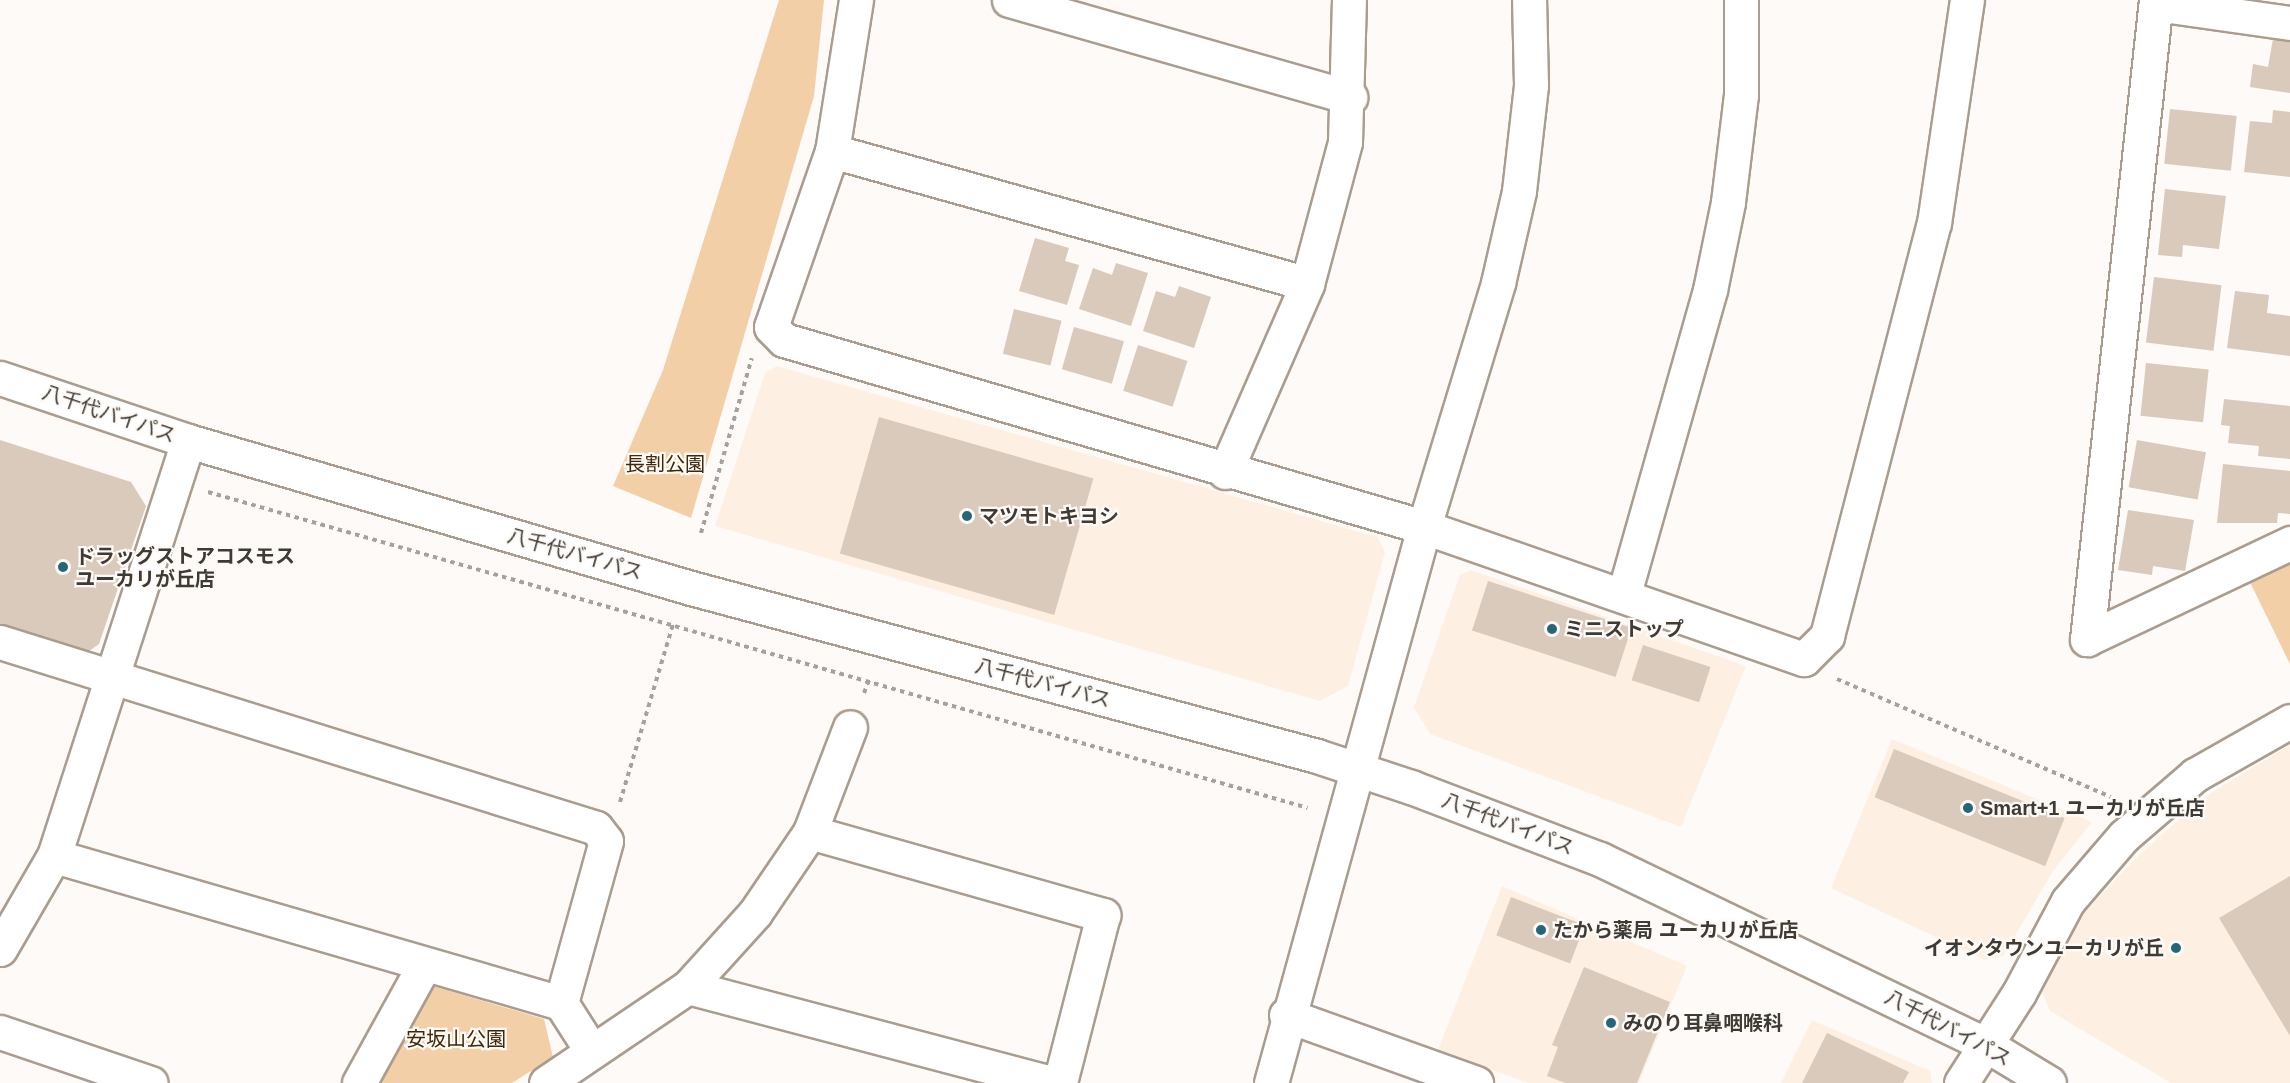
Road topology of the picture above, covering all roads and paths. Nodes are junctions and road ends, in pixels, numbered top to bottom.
1 (856, 0) edge
2 (1009, 0) edge
3 (1349, 0) edge
4 (1529, 0) edge
5 (1741, 0) edge
6 (1967, 0) edge
7 (2156, 2) edge
8 (2290, 23) edge
9 (1350, 97) junction
10 (832, 151) junction
11 (1306, 284) junction
12 (771, 327) junction
13 (0, 378) edge
14 (188, 441) junction
15 (1225, 472) junction
16 (205, 491) dead end
17 (1424, 527) junction
18 (701, 533) dead end
19 (2290, 543) edge
20 (1624, 594) junction
21 (673, 624) junction
22 (0, 642) edge
23 (1792, 659) junction
24 (113, 676) junction
25 (2290, 721) edge
26 (850, 727) dead end
27 (1359, 771) junction
28 (2121, 802) dead end
29 (1311, 810) dead end
30 (810, 832) junction
31 (606, 841) junction
32 (54, 856) junction
33 (0, 949) edge
34 (423, 967) junction
35 (688, 987) junction
36 (561, 1003) junction
37 (1286, 1015) junction
38 (0, 1032) edge
39 (1983, 1043) junction
40 (591, 1050) junction
41 (151, 1083) edge
42 (359, 1083) edge
43 (546, 1083) edge
44 (1051, 1083) edge
45 (1060, 1083) edge
46 (1271, 1083) edge
47 (1476, 1083) edge
48 (1960, 1083) edge
49 (2049, 1083) edge

1 - 10 main road
2 - 9 main road
3 - 9 main road
4 - 17 main road
5 - 20 main road
6 - 23 main road
7 - 8 main road
7 - 19 main road
9 - 11 main road
10 - 11 main road
10 - 12 main road
11 - 15 main road
12 - 15 main road
12 - 18 path
13 - 14 main road, 八千代バイパス
14 - 24 main road
14 - 27 main road, 八千代バイパス
15 - 17 main road
16 - 21 path
17 - 20 main road
17 - 27 main road
20 - 23 main road
21 - 29 path
21 - 31 path
22 - 24 main road
23 - 28 path
24 - 31 main road
24 - 32 main road
25 - 39 main road
26 - 30 main road
27 - 37 main road
27 - 39 main road, 八千代バイパス
30 - 35 main road
30 - 45 main road
31 - 36 main road
32 - 33 main road
32 - 34 main road
34 - 36 main road
34 - 42 main road
35 - 40 main road
35 - 44 main road
36 - 40 main road
37 - 46 main road
37 - 47 main road
38 - 41 main road
39 - 48 main road
39 - 49 main road, 八千代バイパス
40 - 43 main road

